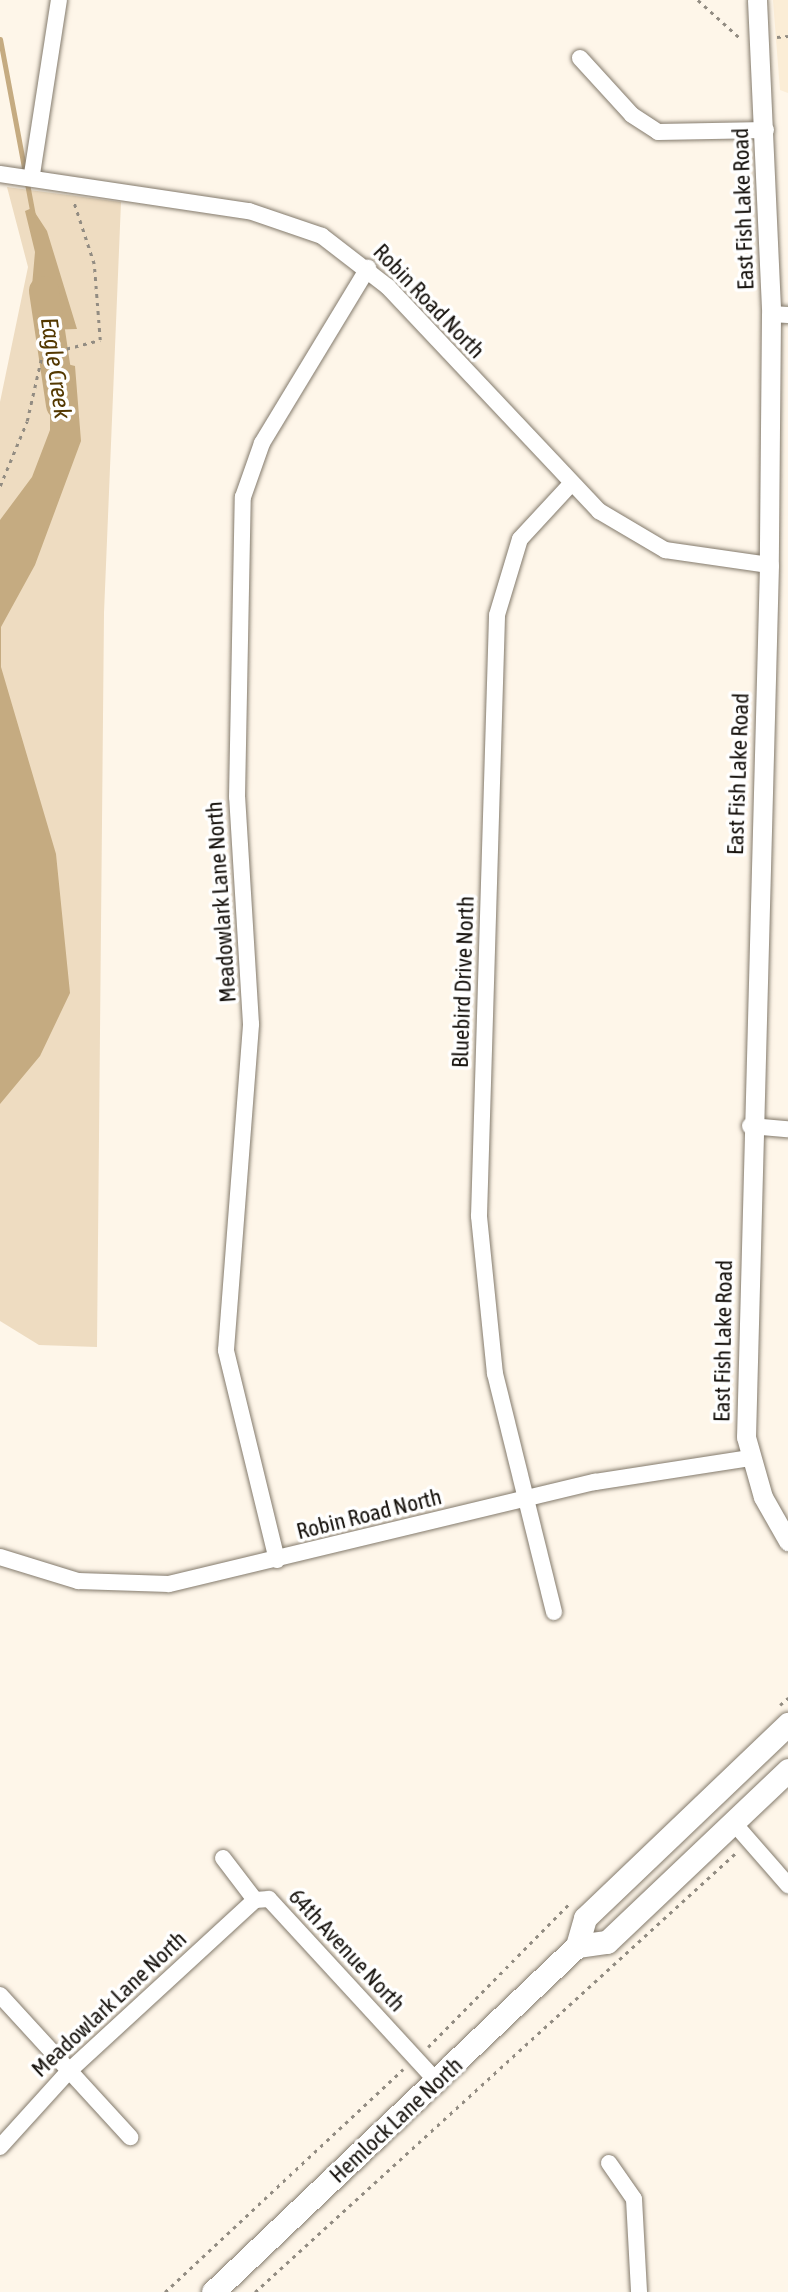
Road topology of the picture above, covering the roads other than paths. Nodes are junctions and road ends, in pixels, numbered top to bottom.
1 (59, 0) edge
2 (757, 0) edge
3 (580, 58) dead end
4 (766, 130) junction
5 (0, 174) edge
6 (32, 174) junction
7 (368, 268) junction
8 (779, 315) edge
9 (569, 486) junction
10 (769, 565) junction
11 (750, 1126) junction
12 (788, 1129) edge
13 (750, 1458) junction
14 (525, 1498) junction
15 (788, 1541) edge
16 (0, 1558) edge
17 (276, 1560) junction
18 (554, 1612) dead end
19 (788, 1724) edge
20 (788, 1770) edge
21 (733, 1822) junction
22 (223, 1858) dead end
23 (788, 1885) edge
24 (255, 1900) junction
25 (577, 1946) junction
26 (0, 1995) edge
27 (69, 2071) junction
28 (437, 2081) junction
29 (130, 2137) dead end
30 (0, 2147) edge
31 (609, 2163) dead end
32 (212, 2292) edge
33 (639, 2292) edge

1 - 6 street
2 - 4 street, East Fish Lake Road
3 - 4 street
4 - 8 street, East Fish Lake Road
5 - 6 street, Robin Road North
6 - 7 street, Robin Road North
7 - 9 street, Robin Road North
7 - 17 street, Meadowlark Lane North
8 - 10 street, East Fish Lake Road
9 - 10 street, Robin Road North
9 - 14 street, Bluebird Drive North
10 - 11 street, East Fish Lake Road
11 - 12 street
11 - 13 street, East Fish Lake Road
13 - 14 street, Robin Road North
13 - 15 street, East Fish Lake Road
14 - 17 street, Robin Road North
14 - 18 street, Bluebird Drive North
16 - 17 street, Robin Road North
19 - 25 main road, Hemlock Lane North
20 - 21 main road
21 - 23 street
21 - 25 main road
22 - 24 street, 64th Avenue North
24 - 27 street, Meadowlark Lane North
24 - 28 street, 64th Avenue North
25 - 28 main road, Hemlock Lane North
26 - 27 street
27 - 29 street
27 - 30 street, Meadowlark Lane North
28 - 32 main road, Hemlock Lane North
31 - 33 street

